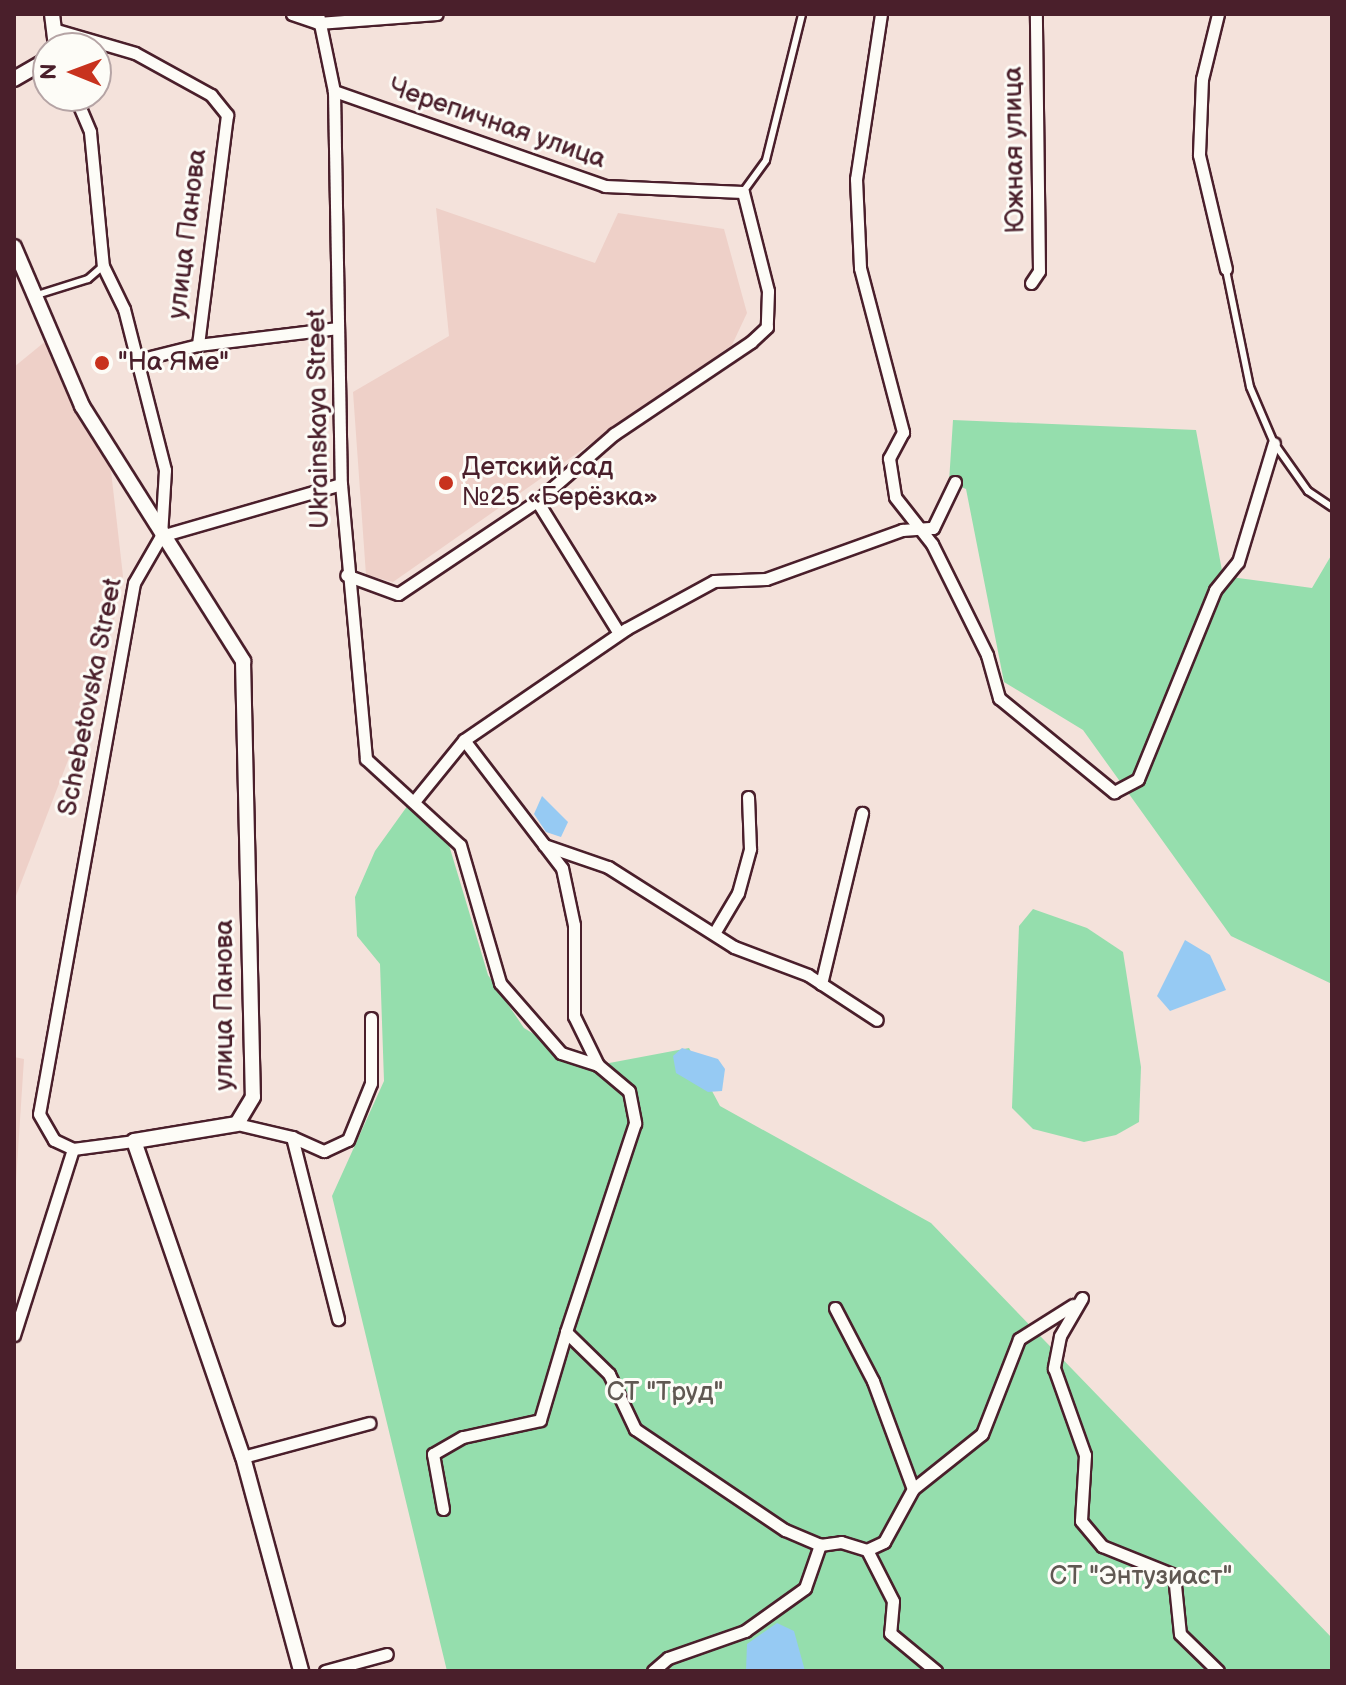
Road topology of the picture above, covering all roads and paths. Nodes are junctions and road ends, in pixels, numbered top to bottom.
1 (292, 14) edge
2 (437, 14) edge
3 (802, 14) edge
4 (881, 14) edge
5 (1036, 14) edge
6 (1218, 14) edge
7 (318, 19) edge
8 (53, 21) edge
9 (32, 68) edge
10 (14, 79) edge
11 (334, 91) junction
12 (82, 112) edge
13 (743, 192) junction
14 (14, 247) edge
15 (103, 266) junction
16 (1226, 269) joint
17 (1031, 283) dead end
18 (37, 295) junction
19 (338, 328) junction
20 (198, 345) junction
21 (138, 360) junction
22 (1274, 443) junction
23 (955, 482) dead end
24 (341, 484) junction
25 (537, 501) junction
26 (1332, 507) edge
27 (921, 530) junction
28 (161, 536) junction
29 (346, 575) junction
30 (619, 633) junction
31 (464, 740) junction
32 (748, 797) dead end
33 (416, 799) junction
34 (862, 813) dead end
35 (544, 845) junction
36 (716, 930) junction
37 (821, 984) junction
38 (371, 1018) dead end
39 (877, 1020) dead end
40 (598, 1065) junction
41 (237, 1124) junction
42 (292, 1137) junction
43 (134, 1141) junction
44 (73, 1149) junction
45 (835, 1308) dead end
46 (338, 1319) dead end
47 (566, 1332) junction
48 (14, 1335) edge
49 (369, 1423) dead end
50 (243, 1457) junction
51 (913, 1489) junction
52 (443, 1509) dead end
53 (820, 1545) junction
54 (867, 1550) junction
55 (387, 1654) dead end
56 (301, 1671) edge
57 (325, 1671) edge
58 (653, 1671) edge
59 (936, 1671) edge
60 (1218, 1671) edge

1 - 7 street
2 - 7 street
3 - 13 lane
4 - 27 street
5 - 17 street, Южная улица
6 - 16 street
7 - 11 street, Ukrainskaya Street
8 - 20 street, улица Панова
9 - 10 street
11 - 13 street, Черепичная улица
11 - 19 street, Ukrainskaya Street
12 - 15 street, Schebetovska Street
13 - 25 street
14 - 18 street, улица Панова
15 - 18 lane
15 - 21 street, Schebetovska Street
16 - 22 lane
18 - 28 street, улица Панова
19 - 20 street
19 - 24 street, Ukrainskaya Street
20 - 21 street, улица Панова
21 - 28 street, Schebetovska Street
22 - 26 lane
22 - 27 street
23 - 27 street
24 - 28 street
24 - 29 street, Ukrainskaya Street
25 - 29 street
25 - 30 street
27 - 30 street
28 - 41 street, улица Панова
28 - 44 street, Schebetovska Street
29 - 33 street, Ukrainskaya Street
30 - 31 street
31 - 33 street
31 - 35 street
32 - 36 street
33 - 40 street, Ukrainskaya Street
34 - 37 street
35 - 36 street
35 - 40 street
36 - 37 street
37 - 39 street
38 - 42 street
40 - 47 street
41 - 42 street
41 - 43 street, улица Панова
42 - 46 street
43 - 44 street
43 - 50 street
44 - 48 street
45 - 51 street
47 - 52 street
47 - 53 street
49 - 50 street
50 - 56 street
51 - 54 street
51 - 60 street
53 - 54 street
53 - 58 street
54 - 59 street
55 - 57 street

